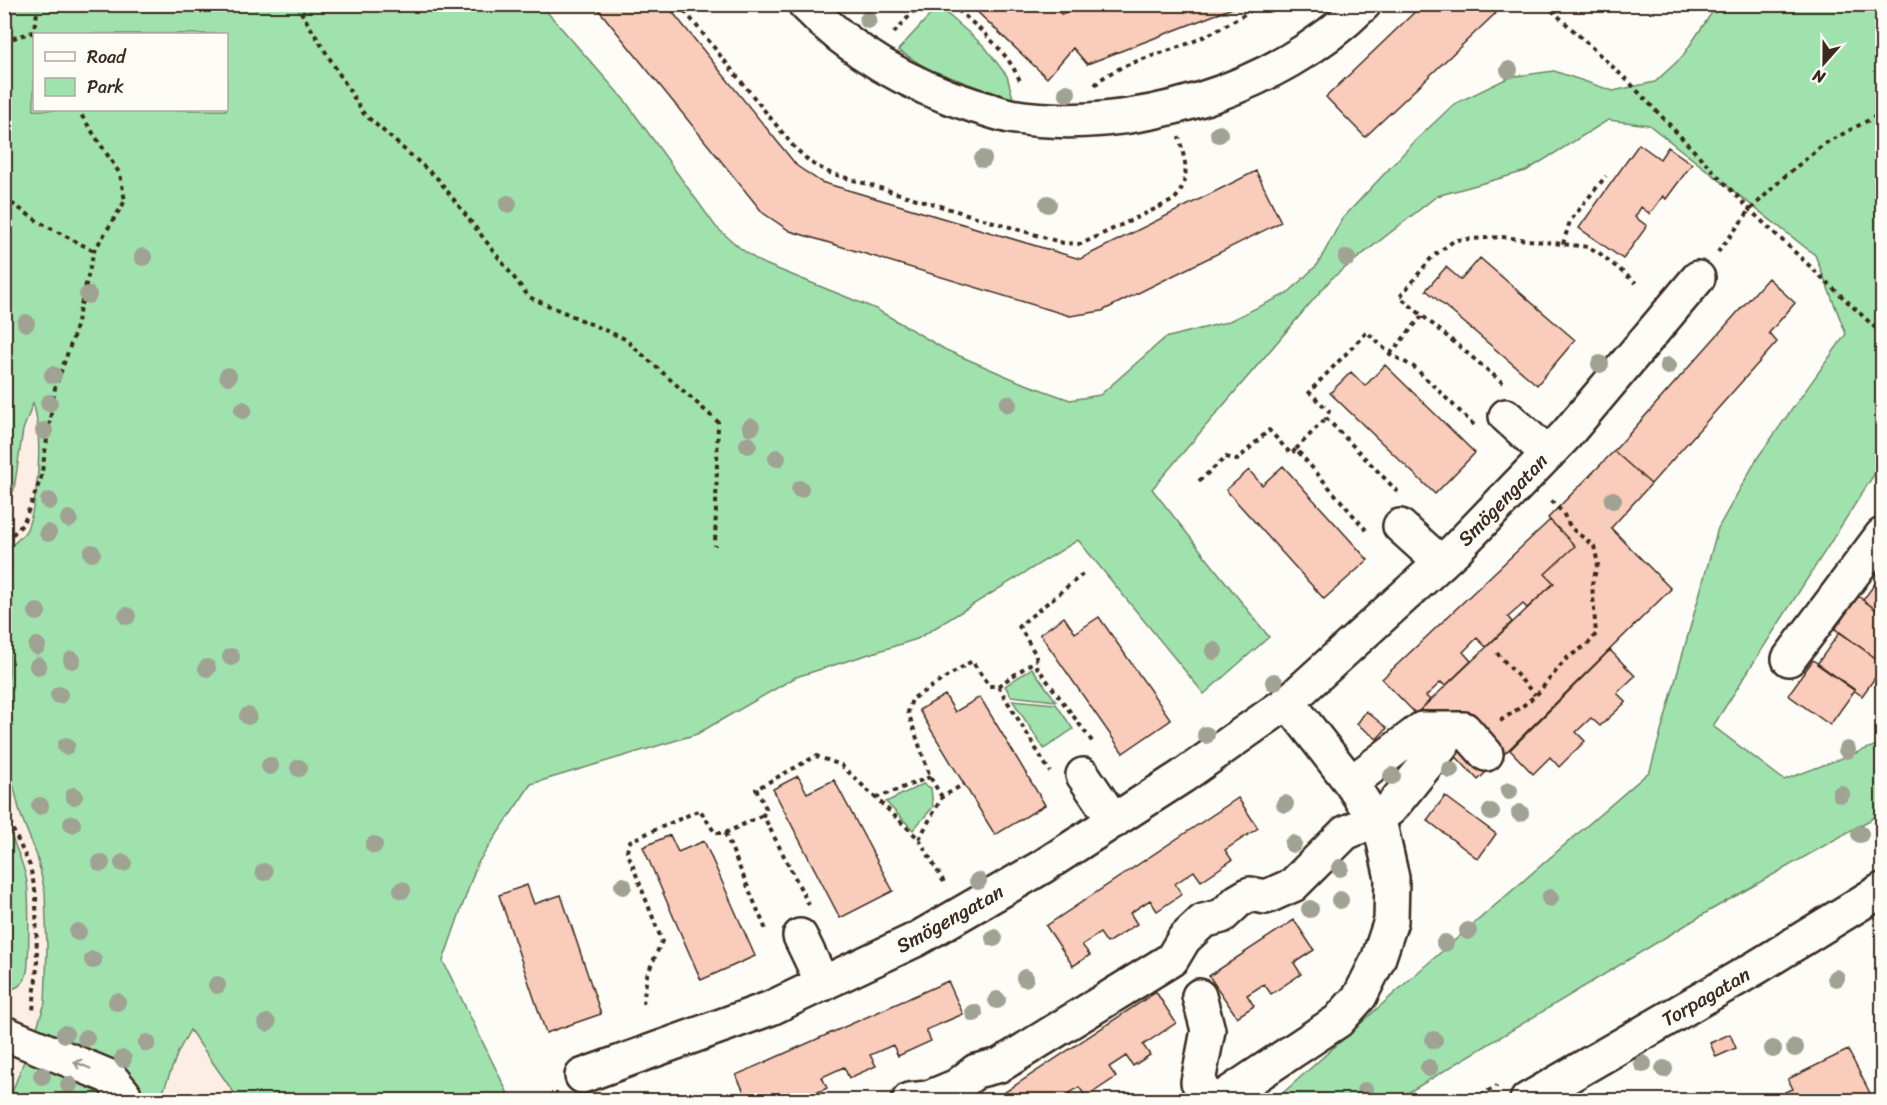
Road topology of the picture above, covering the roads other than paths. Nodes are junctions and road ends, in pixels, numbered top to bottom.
1 (1364, 4) edge
2 (807, 5) edge
3 (1698, 278) road end
4 (1498, 411) road end
5 (1538, 465) junction
6 (1385, 530) road end
7 (1882, 535) edge
8 (1441, 563) junction
9 (1789, 659) dead end
10 (1288, 702) junction
11 (1433, 736) junction
12 (1483, 751) road end
13 (1078, 767) road end
14 (1351, 783) junction
15 (1375, 820) junction
16 (1114, 821) junction
17 (1882, 890) edge
18 (806, 924) road end
19 (823, 984) junction
20 (1199, 996) dead end
21 (13, 1036) edge
22 (582, 1076) dead end
23 (125, 1101) edge
24 (909, 1101) edge
25 (1209, 1101) edge
26 (1219, 1101) edge
27 (1527, 1101) edge

1 - 2 street
3 - 5 street, Smögengatan
4 - 5 street
5 - 8 street, Smögengatan
6 - 8 street
7 - 9 street
8 - 10 street, Smögengatan
10 - 14 street
10 - 16 street, Smögengatan
11 - 12 street
11 - 14 street
11 - 15 street
13 - 16 street
14 - 15 street
15 - 24 street
15 - 26 street
16 - 19 street, Smögengatan
17 - 27 street, Torpagatan
18 - 19 street
19 - 22 street, Smögengatan
20 - 25 street
23 -> 21 street

